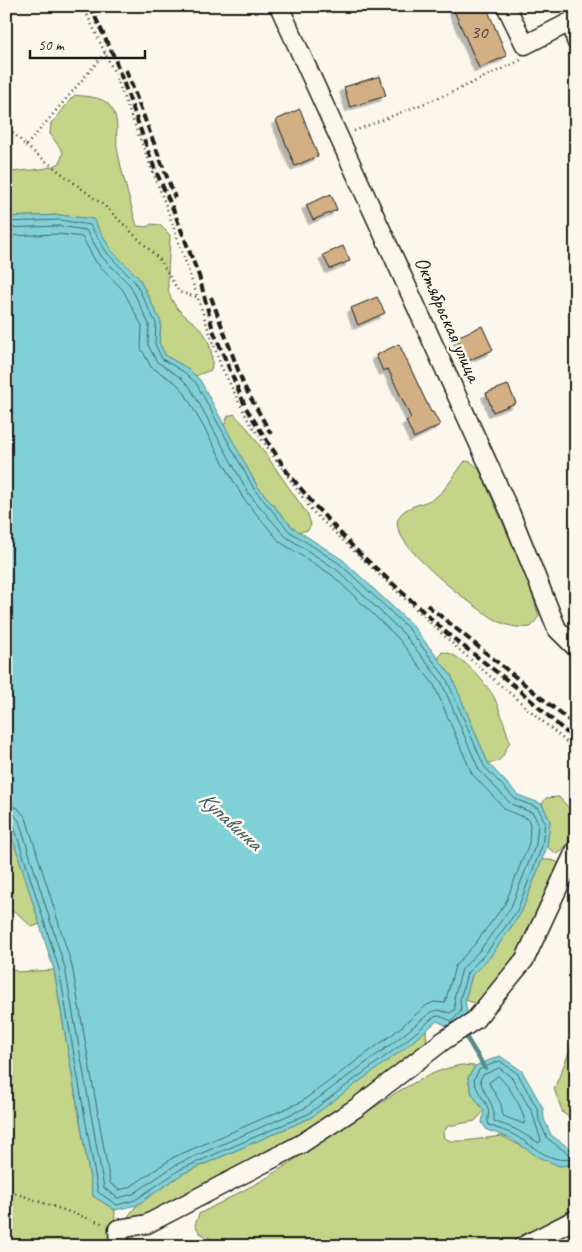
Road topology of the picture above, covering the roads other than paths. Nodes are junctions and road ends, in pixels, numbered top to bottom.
1 (279, 6) edge
2 (506, 6) edge
3 (574, 20) edge
4 (576, 41) edge
5 (576, 648) edge
6 (576, 848) edge
7 (576, 1219) edge
8 (118, 1237) edge
9 (524, 1246) edge

1 - 5 street, Октябрьская улица
2 - 3 street
3 - 4 street
6 - 8 street
7 - 9 street

